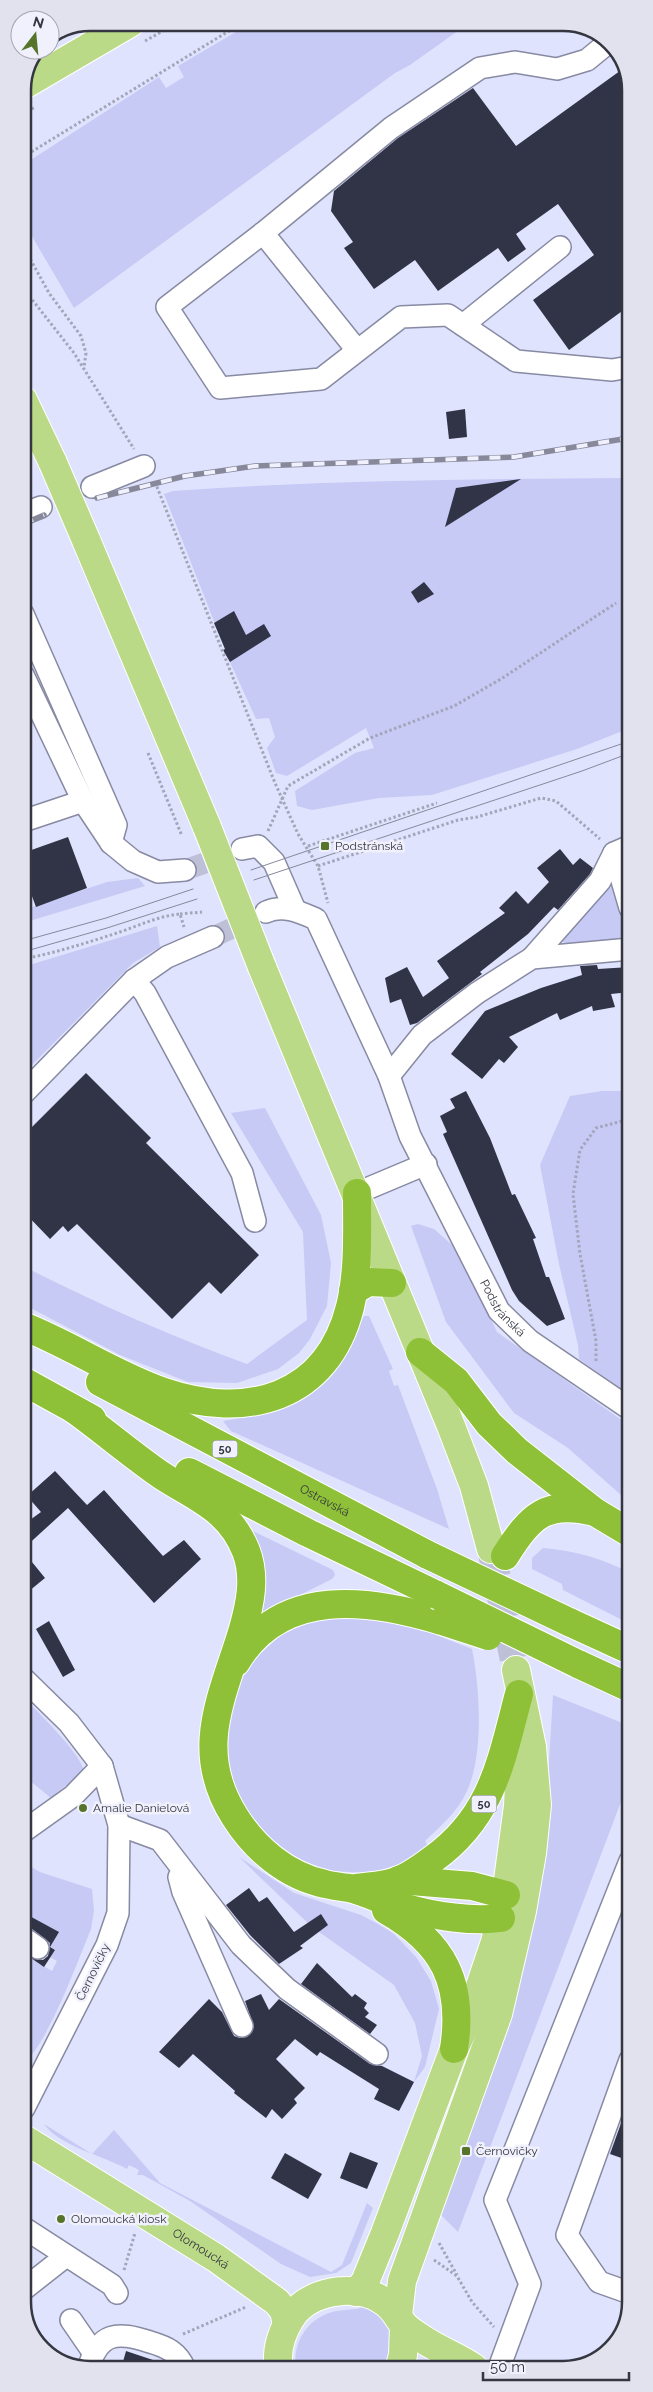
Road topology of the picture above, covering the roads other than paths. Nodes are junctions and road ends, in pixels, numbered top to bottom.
1 (115, 31) edge
2 (603, 47) edge
3 (32, 80) edge
4 (263, 233) junction
5 (560, 247) dead end
6 (463, 325) junction
7 (356, 350) junction
8 (622, 368) edge
9 (31, 417) edge
10 (144, 466) road end
11 (92, 487) dead end
12 (31, 632) edge
13 (31, 692) edge
14 (83, 800) junction
15 (31, 818) edge
16 (111, 843) junction
17 (615, 846) edge
18 (250, 848) road end
19 (186, 870) tunnel mouth
20 (622, 875) edge
21 (296, 910) junction
22 (266, 912) tunnel mouth
23 (213, 937) tunnel mouth
24 (622, 950) edge
25 (532, 958) junction
26 (134, 980) junction
27 (389, 1076) junction
28 (31, 1086) edge
29 (426, 1164) junction
30 (357, 1193) junction
31 (254, 1221) dead end
32 (392, 1283) junction
33 (353, 1291) junction
34 (31, 1329) edge
35 (31, 1344) edge
36 (420, 1352) junction
37 (31, 1385) edge
38 (622, 1403) edge
39 (75, 1410) junction
40 (595, 1512) junction
41 (622, 1528) edge
42 (498, 1553) joint
43 (439, 1608) junction
44 (622, 1646) edge
45 (229, 1674) junction
46 (517, 1682) junction
47 (622, 1684) edge
48 (31, 1685) edge
49 (102, 1766) junction
50 (119, 1825) junction
51 (31, 1827) edge
52 (176, 1862) junction
53 (399, 1880) junction
54 (622, 1881) edge
55 (350, 1889) junction
56 (501, 1918) junction
57 (233, 1936) junction
58 (213, 1959) junction
59 (242, 2026) dead end
60 (454, 2049) junction
61 (377, 2054) dead end
62 (474, 2078) junction
63 (622, 2082) edge
64 (31, 2094) edge
65 (31, 2143) edge
66 (31, 2233) edge
67 (66, 2256) junction
68 (216, 2258) junction
69 (31, 2284) edge
70 (622, 2290) edge
71 (356, 2292) junction
72 (117, 2293) dead end
73 (315, 2298) junction
74 (71, 2320) dead end
75 (401, 2320) junction
76 (287, 2324) junction
77 (88, 2361) edge
78 (92, 2361) edge
79 (181, 2361) edge
80 (278, 2361) edge
81 (402, 2361) edge
82 (464, 2361) edge
83 (502, 2361) edge

1 - 3 main road
2 - 4 street
4 - 7 street
4 - 7 street
5 - 6 street
6 - 7 street
6 - 8 street
9 - 30 main road, bridge
10 - 11 street
12 - 16 street
13 - 14 street
14 - 15 street
14 - 16 street
16 - 19 street
17 - 20 street
17 - 25 street
18 - 21 street
21 - 22 street, Podstránská
21 - 27 street, Podstránská
23 - 26 street
24 - 25 street
25 - 27 street
26 - 28 street
26 - 31 street
27 - 29 street, Podstránská
29 - 30 street
29 - 38 street, Podstránská
30 - 32 main road
30 - 33 highway
32 - 33 highway
32 - 36 main road
33 - 34 highway
35 - 44 highway, Ostravská / 50, bridge
36 - 40 highway
36 - 42 main road
37 - 39 highway, 50
39 - 43 highway, 50
39 - 45 highway, 50
40 - 41 highway
40 - 42 highway
43 - 45 highway, 50
43 - 47 highway, 50, bridge
45 - 55 highway, 50
46 - 53 highway, 50
46 - 56 main road
46 - 62 main road
48 - 49 street, Černovičky
49 - 50 street, Černovičky
49 - 51 street
50 - 52 street
50 - 64 street, Černovičky
52 - 57 street
52 - 58 street
53 - 55 highway, 50
53 - 56 highway
54 - 83 street
55 - 56 highway, 50
55 - 60 highway, 50
56 - 60 main road
56 - 62 main road
57 - 58 street
57 - 61 street
58 - 59 street
60 - 71 main road
62 - 75 main road
63 - 70 street
65 - 68 main road, Olomoucká
66 - 67 street
67 - 69 street
67 - 72 street
68 - 73 main road
68 - 76 main road, Olomoucká
71 - 73 main road
71 - 75 main road
73 - 76 main road
74 - 77 street
75 - 81 main road
75 - 82 main road
76 - 80 main road
78 - 79 street

